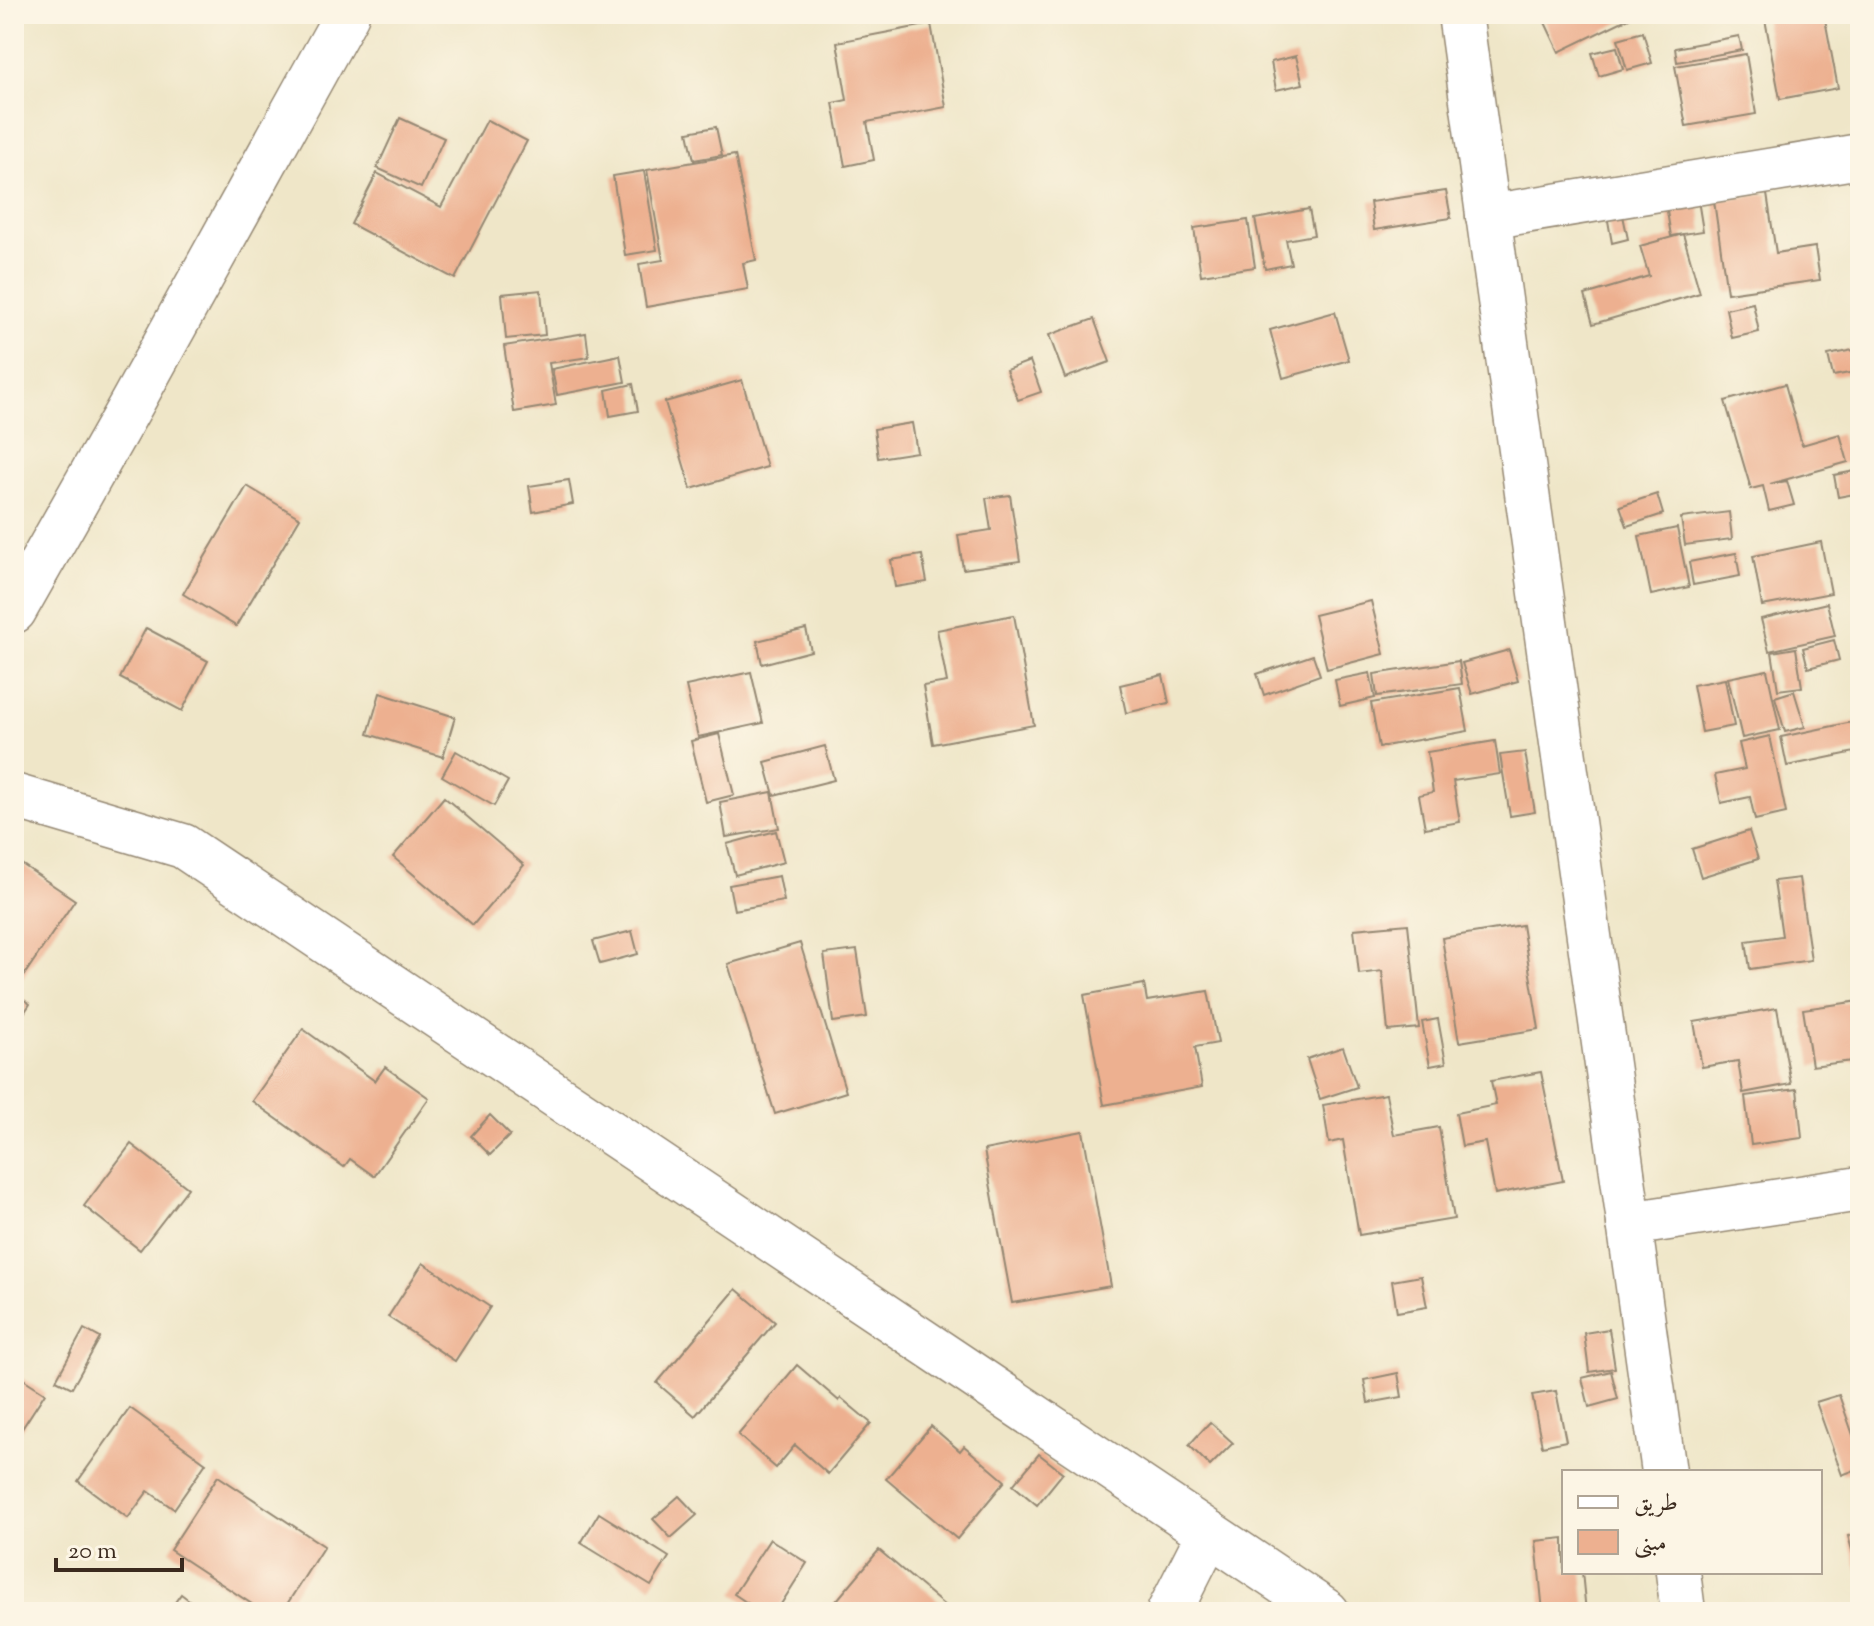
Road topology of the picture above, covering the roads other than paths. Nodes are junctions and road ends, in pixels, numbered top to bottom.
1 (347, 14) edge
2 (1460, 14) edge
3 (1860, 156) edge
4 (1488, 217) junction
5 (14, 611) edge
6 (14, 796) edge
7 (1860, 1189) edge
8 (1629, 1224) junction
9 (1664, 1470) edge
10 (1209, 1533) junction
11 (1678, 1574) edge
12 (1169, 1612) edge
13 (1327, 1612) edge
14 (1683, 1612) edge

1 - 5 street
2 - 4 street
3 - 4 street
4 - 8 street
6 - 10 street
7 - 8 street
8 - 9 street
10 - 12 street
10 - 13 street
11 - 14 street

